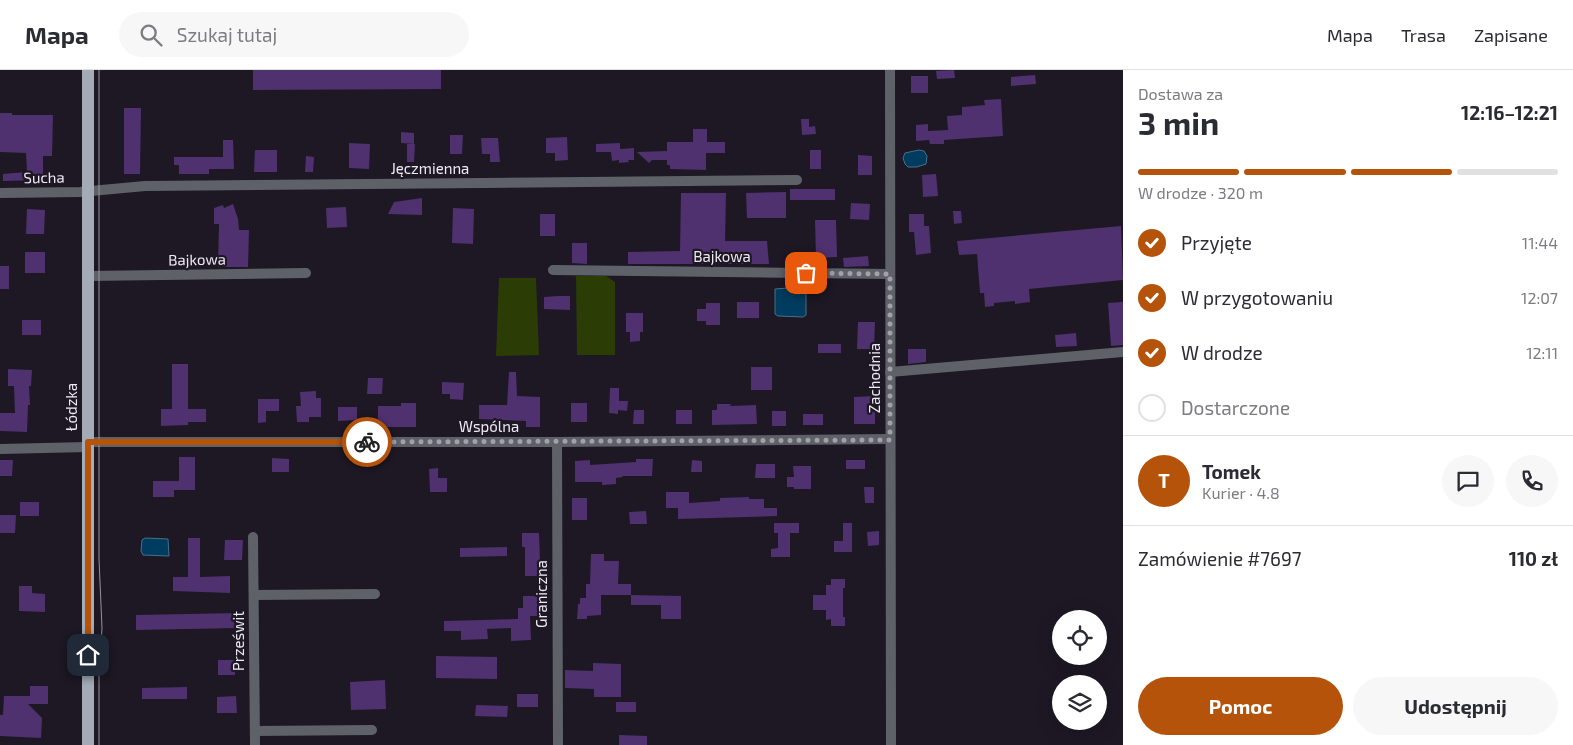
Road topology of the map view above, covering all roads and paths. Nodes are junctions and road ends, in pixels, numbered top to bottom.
1 (88, 70) edge
2 (890, 70) edge
3 (797, 180) dead end
4 (88, 191) junction
5 (0, 193) edge
6 (553, 270) dead end
7 (306, 273) dead end
8 (890, 274) junction
9 (88, 276) junction
10 (1123, 352) edge
11 (890, 372) junction
12 (890, 440) junction
13 (557, 442) junction
14 (88, 445) junction
15 (0, 449) edge
16 (253, 537) dead end
17 (375, 594) dead end
18 (254, 595) junction
19 (372, 730) dead end
20 (255, 731) junction
21 (88, 745) edge
22 (255, 745) edge
23 (558, 745) edge
24 (891, 745) edge

1 - 4 main road, Łódzka
2 - 8 street, Zachodnia
3 - 4 street, Jęczmienna
4 - 5 street, Sucha
4 - 9 main road, Łódzka
6 - 8 street, Bajkowa
7 - 9 street, Bajkowa
8 - 11 street, Zachodnia
9 - 14 main road, Łódzka
10 - 11 street
11 - 12 street, Zachodnia
12 - 13 street, Wspólna
12 - 24 street, Zachodnia
13 - 14 street, Wspólna
13 - 23 street, Graniczna
14 - 15 street, Wspólna
14 - 21 main road, Łódzka
16 - 18 street, Prześwit
17 - 18 street
18 - 20 street, Prześwit
19 - 20 street
20 - 22 street, Prześwit

